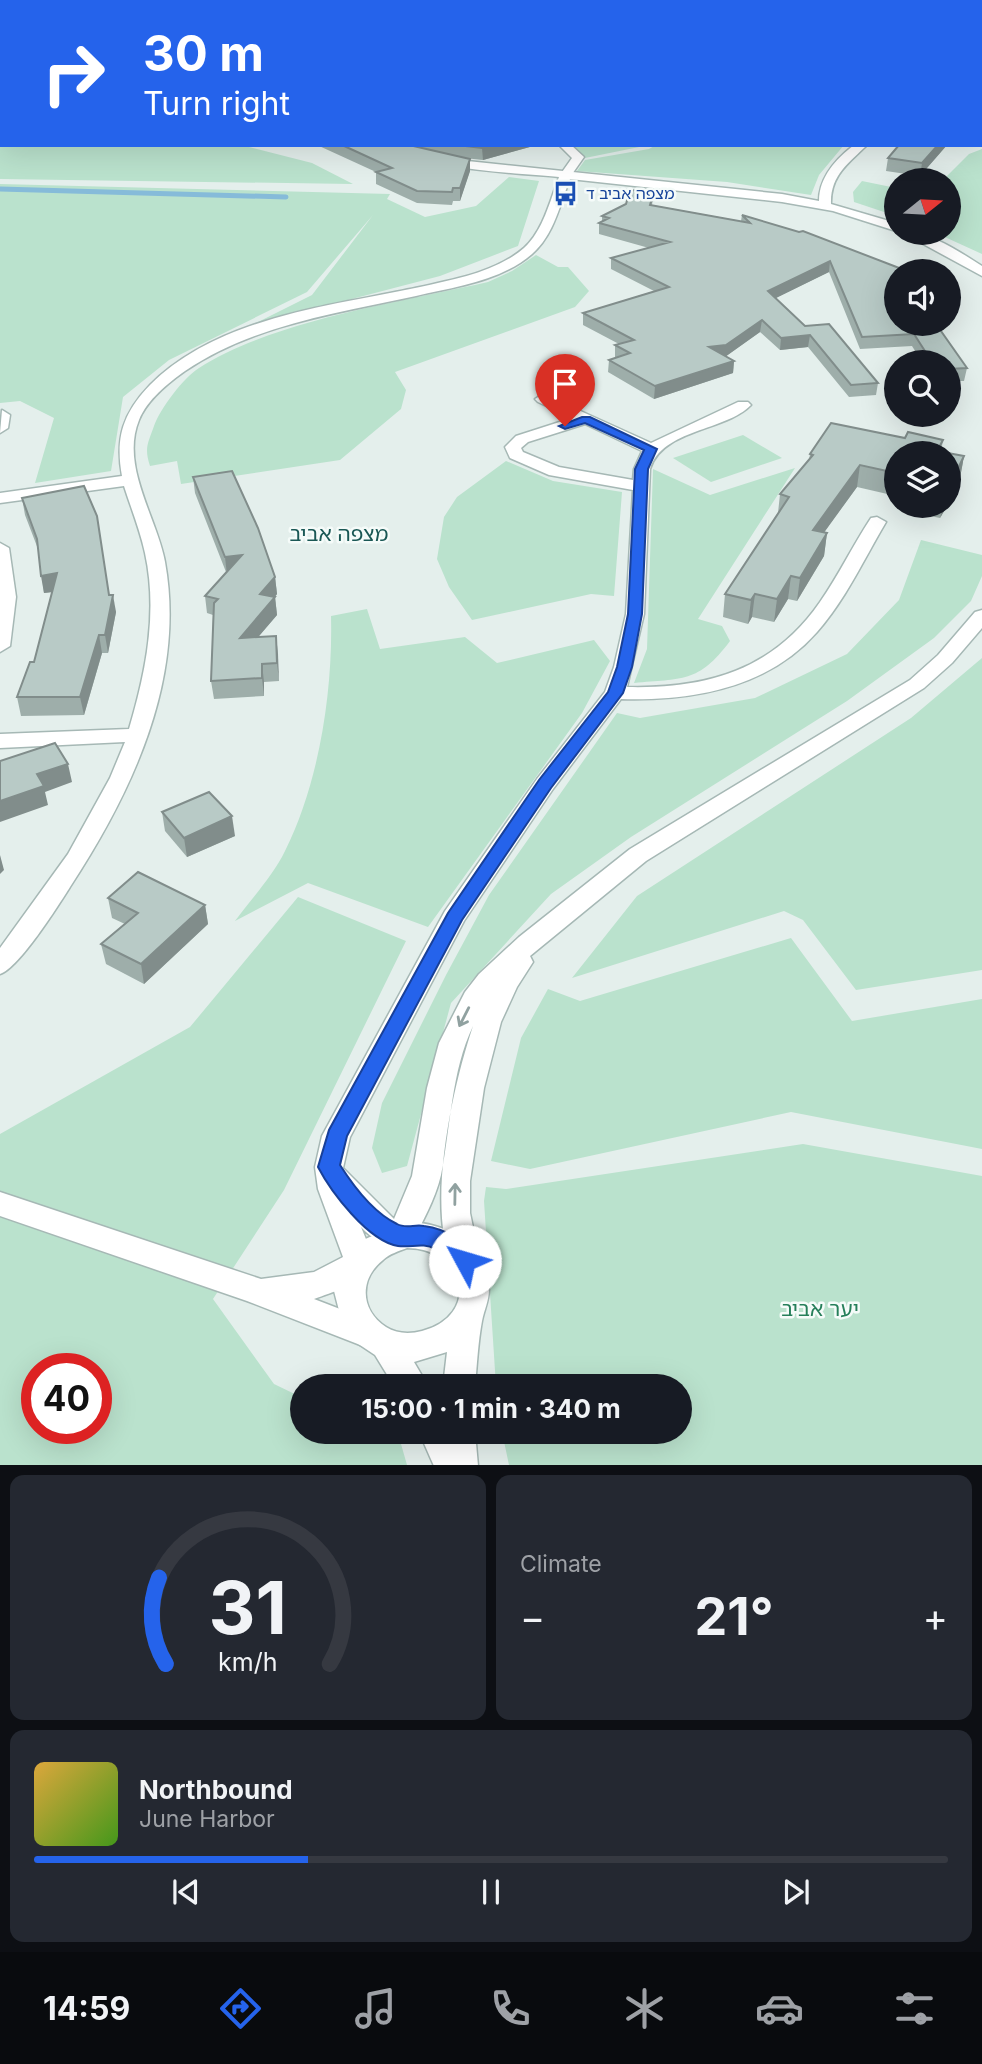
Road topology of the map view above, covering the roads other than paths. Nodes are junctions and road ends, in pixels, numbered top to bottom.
1 (400, 147) edge
2 (566, 147) edge
3 (859, 147) edge
4 (566, 175) junction
5 (825, 206) junction
6 (884, 223) edge
7 (936, 245) edge
8 (982, 272) edge
9 (543, 399) dead end
10 (743, 405) dead end
11 (586, 419) junction
12 (651, 449) junction
13 (129, 480) junction
14 (641, 487) junction
15 (0, 498) edge
16 (877, 523) dead end
17 (0, 548) edge
18 (982, 616) edge
19 (0, 646) edge
20 (615, 693) junction
21 (138, 735) junction
22 (0, 741) edge
23 (562, 917) junction
24 (0, 965) edge
25 (329, 1167) junction
26 (0, 1204) edge
27 (400, 1236) junction
28 (465, 1261) junction
29 (358, 1263) junction
30 (252, 1289) junction
31 (468, 1313) junction
32 (377, 1339) junction
33 (402, 1374) edge
34 (460, 1374) edge
35 (441, 1444) edge
36 (460, 1444) edge
37 (451, 1465) edge
38 (461, 1465) edge

1 - 4 street
2 - 4 street
3 - 5 street
4 - 5 street
4 - 13 street
5 - 6 street
7 - 8 street
9 - 11 street
10 - 12 street
11 - 12 street
11 - 14 street
12 - 14 street
13 - 15 street
13 - 21 street
14 - 20 street
16 - 20 street
17 - 19 street
18 - 23 street
20 - 25 street
21 - 22 street
21 - 24 street
23 -> 27 street
28 -> 23 street
25 - 27 street
25 - 29 street
26 - 30 street
27 - 28 street
27 - 29 street
28 - 31 street
29 - 30 street
29 - 32 street
30 - 32 street
31 - 32 street
31 - 34 street
32 - 33 street
35 - 37 street
36 - 38 street

